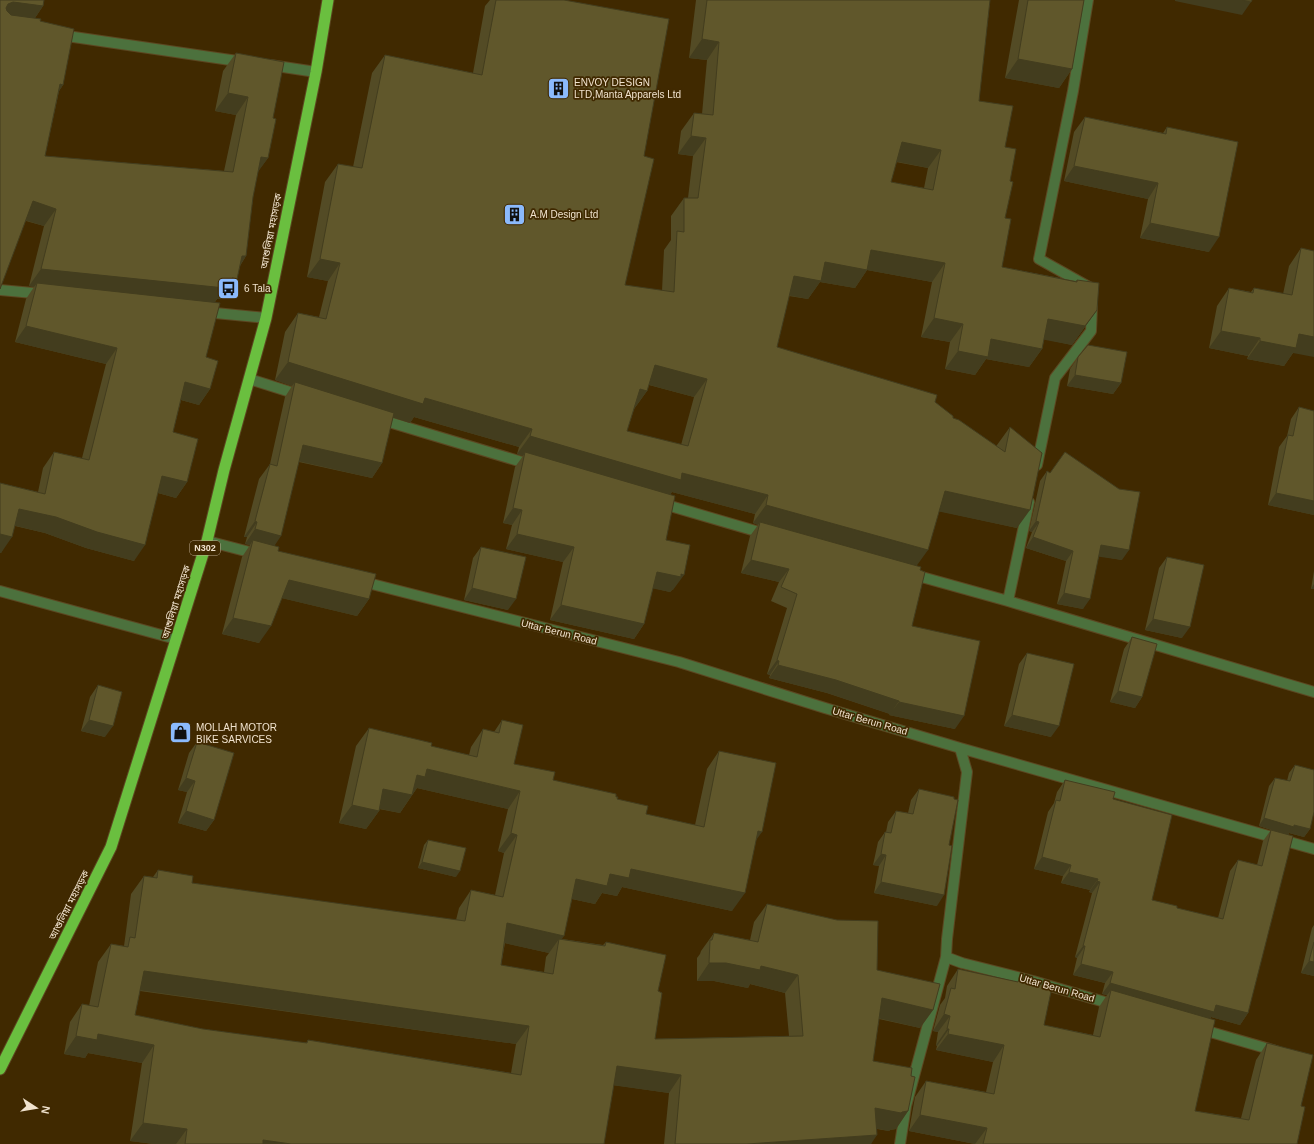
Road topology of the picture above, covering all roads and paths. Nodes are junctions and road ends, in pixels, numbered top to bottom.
1 (328, 0) edge
2 (1088, 0) edge
3 (47, 33) edge
4 (316, 72) junction
5 (0, 290) edge
6 (55, 296) edge
7 (196, 311) edge
8 (266, 318) junction
9 (249, 379) junction
10 (309, 397) edge
11 (368, 416) edge
12 (542, 468) edge
13 (1034, 478) edge
14 (1031, 493) edge
15 (648, 500) edge
16 (777, 537) edge
17 (207, 541) junction
18 (268, 557) edge
19 (900, 571) edge
20 (352, 579) edge
21 (0, 591) edge
22 (1008, 601) junction
23 (176, 639) junction
24 (1314, 692) edge
25 (960, 748) junction
26 (1314, 849) edge
27 (946, 957) junction
28 (1124, 1007) edge
29 (1192, 1026) edge
30 (1288, 1054) edge
31 (0, 1069) edge
32 (900, 1144) edge

1 - 4 highway, আশুলিয়া মহাসড়ক / N302
2 - 13 street
3 - 4 street
4 - 8 highway, আশুলিয়া মহাসড়ক / N302
5 - 6 street
7 - 8 street
8 - 9 highway, আশুলিয়া মহাসড়ক / N302
9 - 10 street
9 - 17 highway, আশুলিয়া মহাসড়ক / N302
11 - 12 street
14 - 22 street
15 - 16 street
17 - 18 street
17 - 23 highway, আশুলিয়া মহাসড়ক / N302
19 - 22 street
20 - 25 street, Uttar Berun Road
21 - 23 street
22 - 24 street
23 - 31 highway, আশুলিয়া মহাসড়ক / N302
25 - 26 street, Uttar Berun Road
25 - 27 street
27 - 28 street, Uttar Berun Road
27 - 32 street
29 - 30 street

